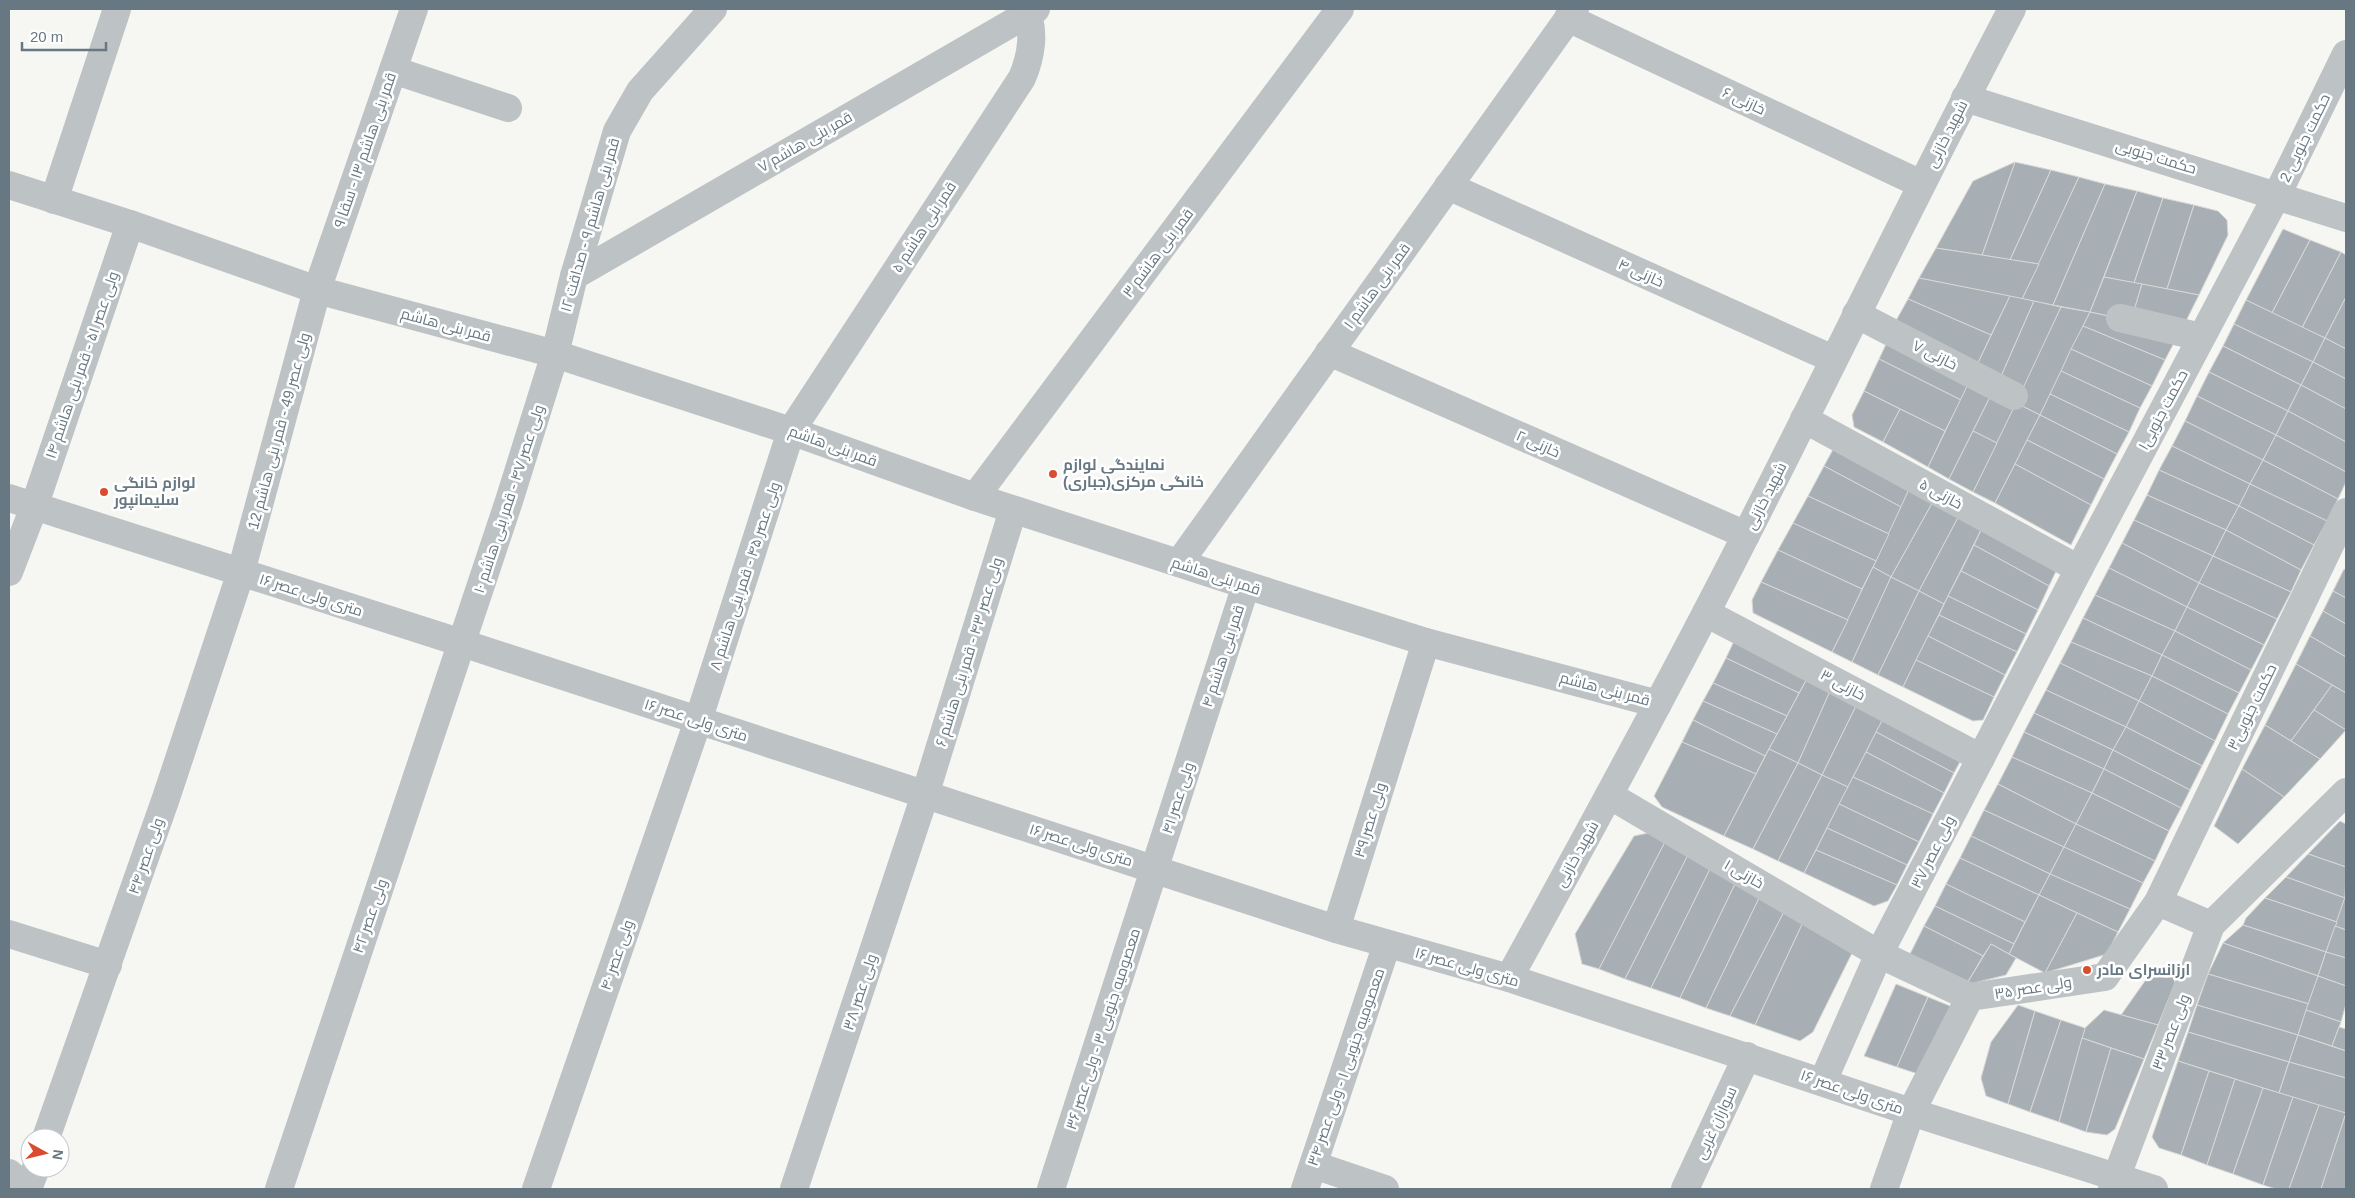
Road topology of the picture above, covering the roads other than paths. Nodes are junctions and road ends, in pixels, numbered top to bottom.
1 (117, 9) edge
2 (414, 9) edge
3 (713, 9) edge
4 (1340, 9) edge
5 (2012, 9) edge
6 (1030, 10) edge
7 (1571, 13) edge
8 (2346, 54) edge
9 (393, 70) junction
10 (1965, 98) junction
11 (508, 108) dead end
12 (1921, 184) junction
13 (9, 185) edge
14 (1448, 186) junction
15 (2277, 195) junction
16 (54, 200) junction
17 (2346, 218) edge
18 (130, 224) junction
19 (574, 276) junction
20 (316, 290) junction
21 (1856, 314) junction
22 (2120, 318) dead end
23 (2201, 337) junction
24 (1329, 352) junction
25 (554, 354) junction
26 (1833, 360) junction
27 (2014, 396) dead end
28 (1804, 419) junction
29 (791, 431) junction
30 (9, 498) edge
31 (975, 498) junction
32 (34, 506) junction
33 (1013, 510) junction
34 (2346, 512) edge
35 (1746, 535) junction
36 (1179, 563) junction
37 (2079, 569) junction
38 (9, 572) edge
39 (241, 572) junction
40 (1246, 585) junction
41 (1706, 612) junction
42 (2049, 626) joint
43 (1426, 642) junction
44 (462, 643) junction
45 (1658, 704) junction
46 (698, 720) junction
47 (1201, 727) joint
48 (1982, 758) junction
49 (2346, 792) edge
50 (925, 794) junction
51 (1609, 795) junction
52 (1155, 870) junction
53 (2158, 902) junction
54 (2211, 925) junction
55 (1336, 929) junction
56 (9, 934) edge
57 (1388, 944) junction
58 (1880, 954) junction
59 (108, 966) junction
60 (1509, 978) junction
61 (1970, 997) junction
62 (1747, 1056) junction
63 (1823, 1081) junction
64 (1911, 1112) junction
65 (50, 1128) edge
66 (9, 1172) edge
67 (1310, 1177) edge
68 (2114, 1183) edge
69 (27, 1189) edge
70 (278, 1189) edge
71 (536, 1189) edge
72 (794, 1189) edge
73 (1051, 1189) edge
74 (1385, 1189) edge
75 (1685, 1189) edge
76 (1884, 1189) edge
77 (2154, 1189) edge

1 - 16 street
2 - 9 street, قمر بنی هاشم ۱۳ - سقا ۹
3 - 19 street, قمر بنی هاشم ۹ - صداقت ۱۲
4 - 31 street, قمر بنی هاشم ۳
5 - 10 street, شهید خازنی
6 - 19 street, قمر بنی هاشم ۷
6 - 29 street, قمر بنی هاشم ۵
7 - 12 street, خازنی ۶
7 - 14 street, قمر بنی هاشم ۱
8 - 15 street, حکمت جنوبی 2
9 - 11 street
9 - 20 street, قمر بنی هاشم ۱۳ - سقا ۹
10 - 12 street, شهید خازنی
10 - 15 street, حکمت جنوبی
12 - 21 street, شهید خازنی
13 - 16 street, قمر بنی هاشم
14 - 24 street, قمر بنی هاشم ۱
14 - 26 street, خازنی ۴
15 - 17 street, حکمت جنوبی
15 - 23 street, حکمت جنوبی۱
16 - 18 street, قمر بنی هاشم
18 - 20 street, قمر بنی هاشم
18 - 32 street, ولی عصر ۵۱ - قمر بنی هاشم ۱۴
19 - 25 street, قمر بنی هاشم ۹ - صداقت ۱۲
20 - 25 street, قمر بنی هاشم
20 - 39 street, ولی عصر 49 - قمر بنی هاشم 12
21 - 26 street, شهید خازنی
21 - 27 street, خازنی ۷
22 - 23 street
23 - 37 street, حکمت جنوبی۱
24 - 35 street, خازنی ۲
24 - 36 street, قمر بنی هاشم ۱
25 - 29 street, قمر بنی هاشم
25 - 44 street, ولی عصر ۴۷ - قمر بنی هاشم ۱۰
26 - 28 street, شهید خازنی
28 - 35 street, شهید خازنی
28 - 37 street, خازنی ۵
29 - 31 street, قمر بنی هاشم
29 - 46 street, ولی عصر ۴۵ - قمر بنی هاشم ۸
30 - 32 street, ۱۶ متری ولی عصر
31 - 33 street, قمر بنی هاشم
32 - 38 street, ولی عصر ۵۱ - قمر بنی هاشم ۱۴
32 - 39 street, ۱۶ متری ولی عصر
33 - 36 street, قمر بنی هاشم
33 - 50 street, ولی عصر ۴۳ - قمر بنی هاشم ۶
34 - 53 street, حکمت جنوبی۳
35 - 41 street, شهید خازنی
36 - 40 street, قمر بنی هاشم
37 - 42 street, حکمت جنوبی۱
39 - 44 street, ۱۶ متری ولی عصر
39 - 59 street, ولی عصر ۴۴
40 - 43 street, قمر بنی هاشم
40 - 47 street, قمر بنی هاشم ۴
41 - 45 street, شهید خازنی
41 - 48 street, خازنی ۳
42 - 48 street, ولی عصر ۳۷
43 - 45 street, قمر بنی هاشم
43 - 55 street, ولی عصر ۳۹
44 - 46 street, ۱۶ متری ولی عصر
44 - 70 street, ولی عصر ۴۲
45 - 51 street, شهید خازنی
46 - 50 street, ۱۶ متری ولی عصر
46 - 71 street, ولی عصر ۴۰
47 - 52 street, ولی عصر ۴۱
48 - 58 street, ولی عصر ۳۷
49 - 54 street, ولی عصر ۳۳
50 - 52 street, ۱۶ متری ولی عصر
50 - 72 street, ولی عصر ۳۸
51 - 58 street, خازنی ۱
51 - 60 street, شهید خازنی
52 - 55 street, ۱۶ متری ولی عصر
52 - 73 street, معصومیه جنوبی ۳ - ولی عصر ۳۶
53 - 54 street
53 - 61 street, ولی عصر ۳۵
54 - 68 street, ولی عصر ۳۳
55 - 57 street, ۱۶ متری ولی عصر
56 - 59 street
57 - 60 street, ۱۶ متری ولی عصر
57 - 67 street, معصومیه جنوبی ۱ - ولی عصر ۳۴
58 - 61 street, خازنی ۱
58 - 63 street, ولی عصر ۳۷
59 - 65 street, ولی عصر ۴۴
60 - 62 street, ۱۶ متری ولی عصر
61 - 64 street
62 - 63 street, ۱۶ متری ولی عصر
62 - 75 street, سواران غربی
63 - 64 street, ۱۶ متری ولی عصر
64 - 68 street, ۱۶ متری ولی عصر
64 - 76 street
66 - 69 street
67 - 74 street
68 - 77 street, ۱۶ متری ولی عصر

